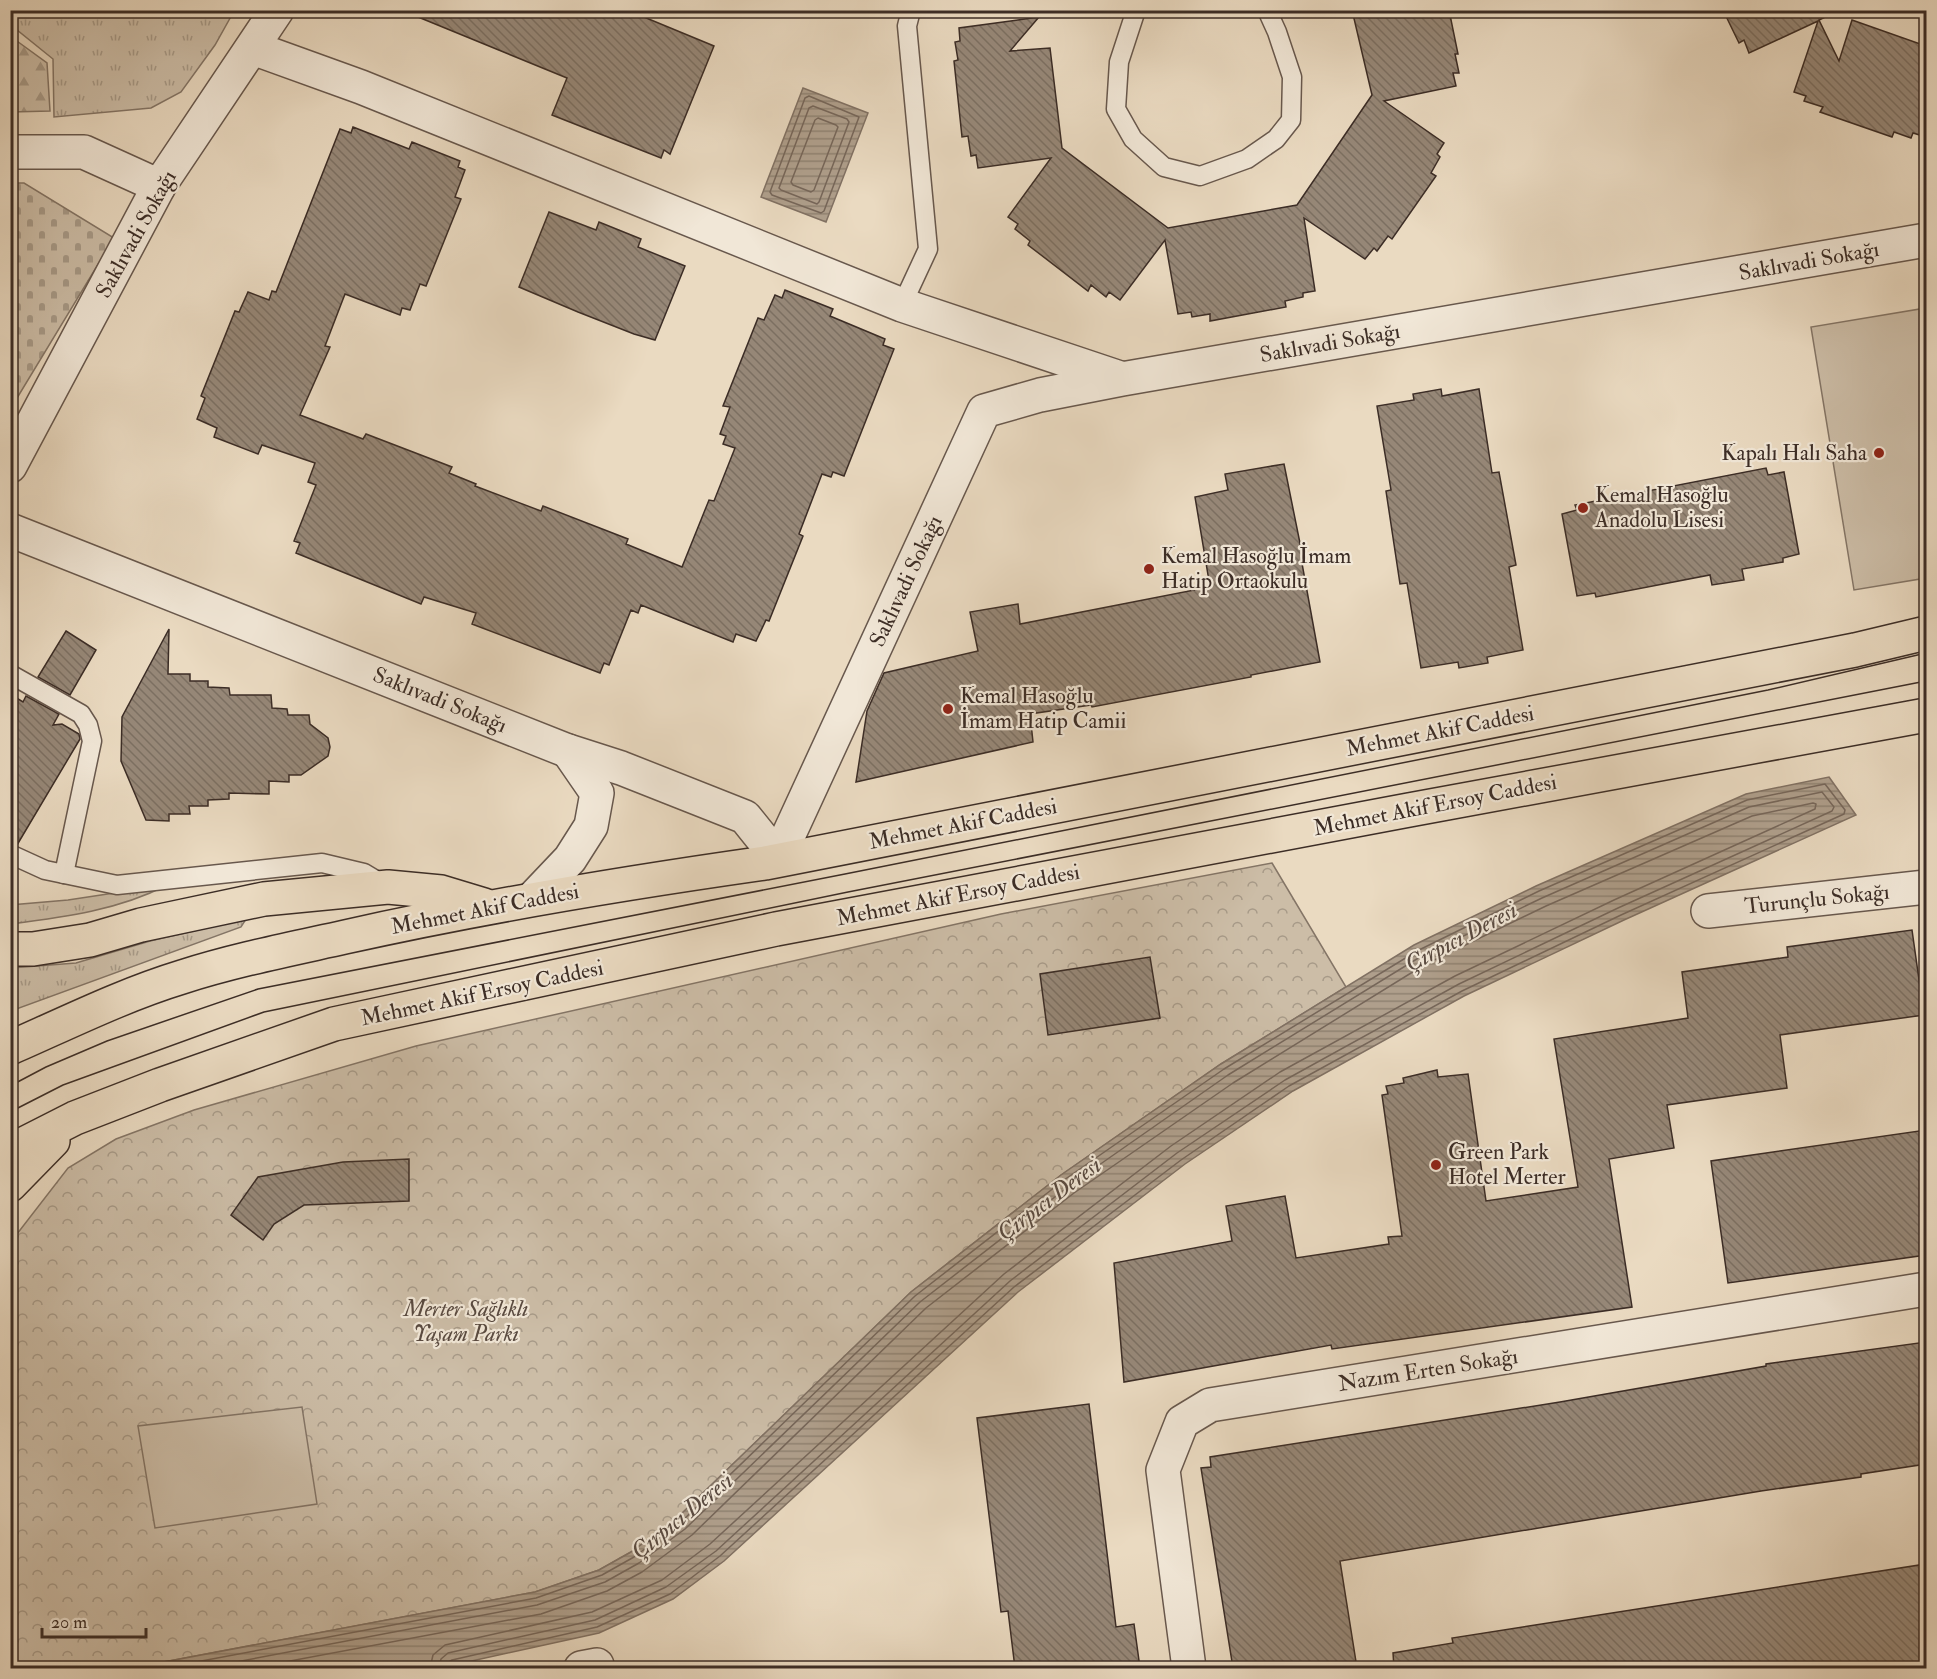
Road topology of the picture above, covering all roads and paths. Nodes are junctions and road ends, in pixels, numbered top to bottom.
1 (277, 10) edge
2 (911, 10) edge
3 (1136, 10) edge
4 (1268, 10) edge
5 (253, 48) junction
6 (10, 152) edge
7 (159, 186) junction
8 (1926, 240) edge
9 (902, 305) junction
10 (1122, 379) junction
11 (10, 466) edge
12 (10, 530) edge
13 (1926, 633) edge
14 (10, 674) edge
15 (1926, 715) edge
16 (568, 751) junction
17 (10, 854) edge
18 (64, 874) junction
19 (388, 887) junction
20 (1926, 887) edge
21 (532, 899) junction
22 (488, 907) junction
23 (1708, 911) dead end
24 (10, 949) edge
25 (10, 1048) edge
26 (75, 1118) junction
27 (10, 1151) edge
28 (10, 1185) edge
29 (1926, 1289) edge
30 (1189, 1668) edge

1 - 5 street, Saklıvadi Sokağı
2 - 9 lane
3 - 4 lane
5 - 7 street, Saklıvadi Sokağı
5 - 9 street
6 - 7 street
7 - 11 street, Saklıvadi Sokağı
8 - 10 street, Saklıvadi Sokağı
9 - 10 street
10 - 16 street, Saklıvadi Sokağı
12 - 16 street, Saklıvadi Sokağı
13 - 21 main road, Mehmet Akif Caddesi
14 - 18 lane
15 - 26 main road, Mehmet Akif Ersoy Caddesi
16 - 21 street
17 - 18 lane
18 - 19 lane
19 - 22 main road
19 - 24 main road
20 - 23 street, Turunçlu Sokağı
21 - 22 main road, Mehmet Akif Caddesi
22 - 25 main road, Mehmet Akif Caddesi
26 - 27 main road, Mehmet Akif Ersoy Caddesi
26 - 28 main road
29 - 30 street, Nazım Erten Sokağı

